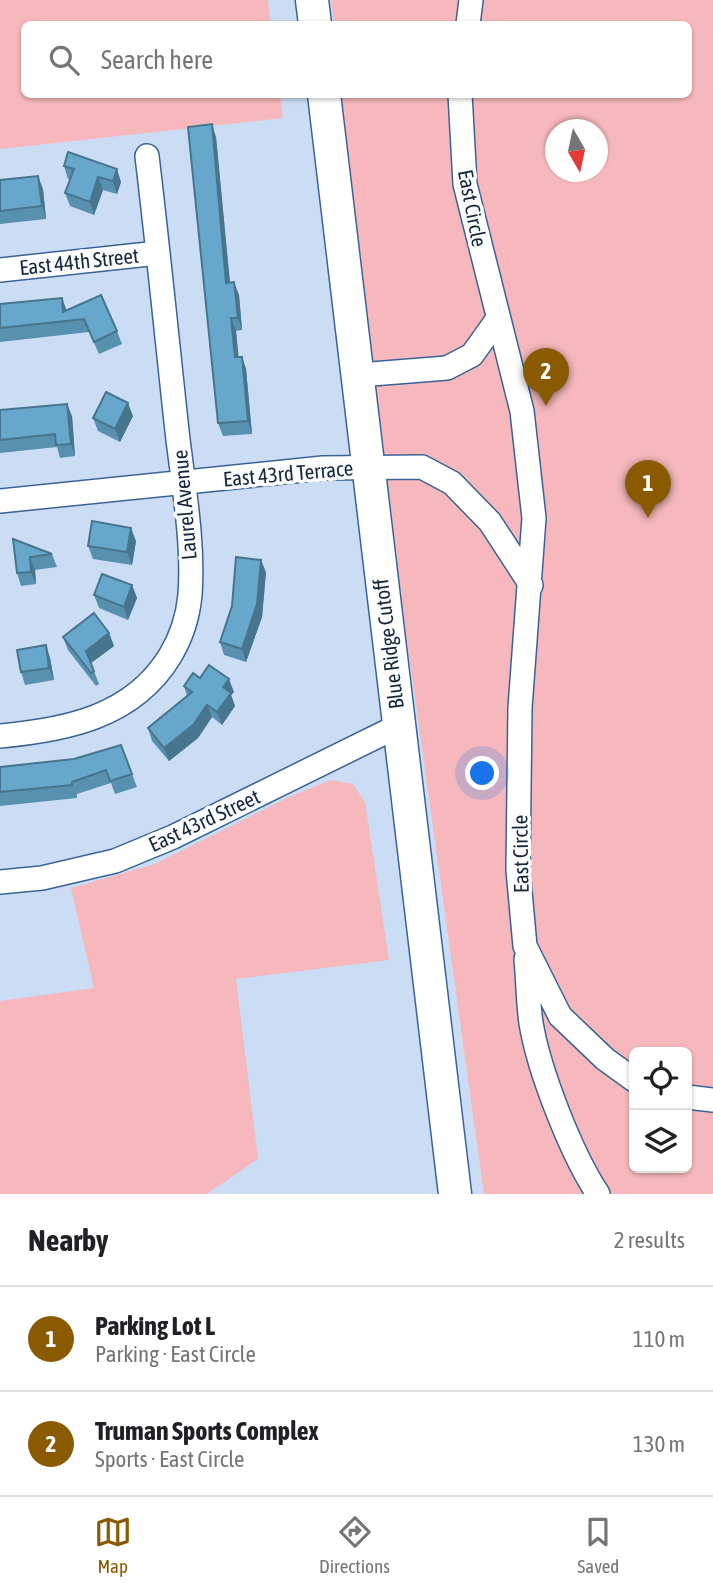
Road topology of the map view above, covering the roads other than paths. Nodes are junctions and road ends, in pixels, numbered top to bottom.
1 (312, 0) edge
2 (471, 0) edge
3 (316, 21) edge
4 (468, 21) edge
5 (324, 98) edge
6 (460, 98) edge
7 (148, 156) dead end
8 (158, 253) junction
9 (0, 270) edge
10 (497, 320) junction
11 (359, 375) junction
12 (367, 466) junction
13 (183, 482) junction
14 (0, 501) edge
15 (531, 585) junction
16 (397, 726) junction
17 (0, 736) edge
18 (0, 882) edge
19 (525, 946) junction
20 (629, 1076) edge
21 (692, 1098) edge
22 (713, 1100) edge
23 (455, 1194) edge
24 (598, 1194) edge

1 - 3 main road
2 - 4 street
5 - 11 main road, Blue Ridge Cutoff
6 - 10 street, East Circle
7 - 8 street, Laurel Avenue
8 - 9 street, East 44th Street
8 - 13 street, Laurel Avenue
10 - 11 street
10 - 15 street, East Circle
11 - 12 main road, Blue Ridge Cutoff
12 - 13 street, East 43rd Terrace
12 - 15 street
12 - 16 main road, Blue Ridge Cutoff
13 - 14 street, East 43rd Terrace
13 - 17 street, Laurel Avenue
15 - 19 street, East Circle
16 - 18 street, East 43rd Street
16 - 23 main road, Blue Ridge Cutoff
19 - 20 street, East Circle
19 - 24 street
21 - 22 street

